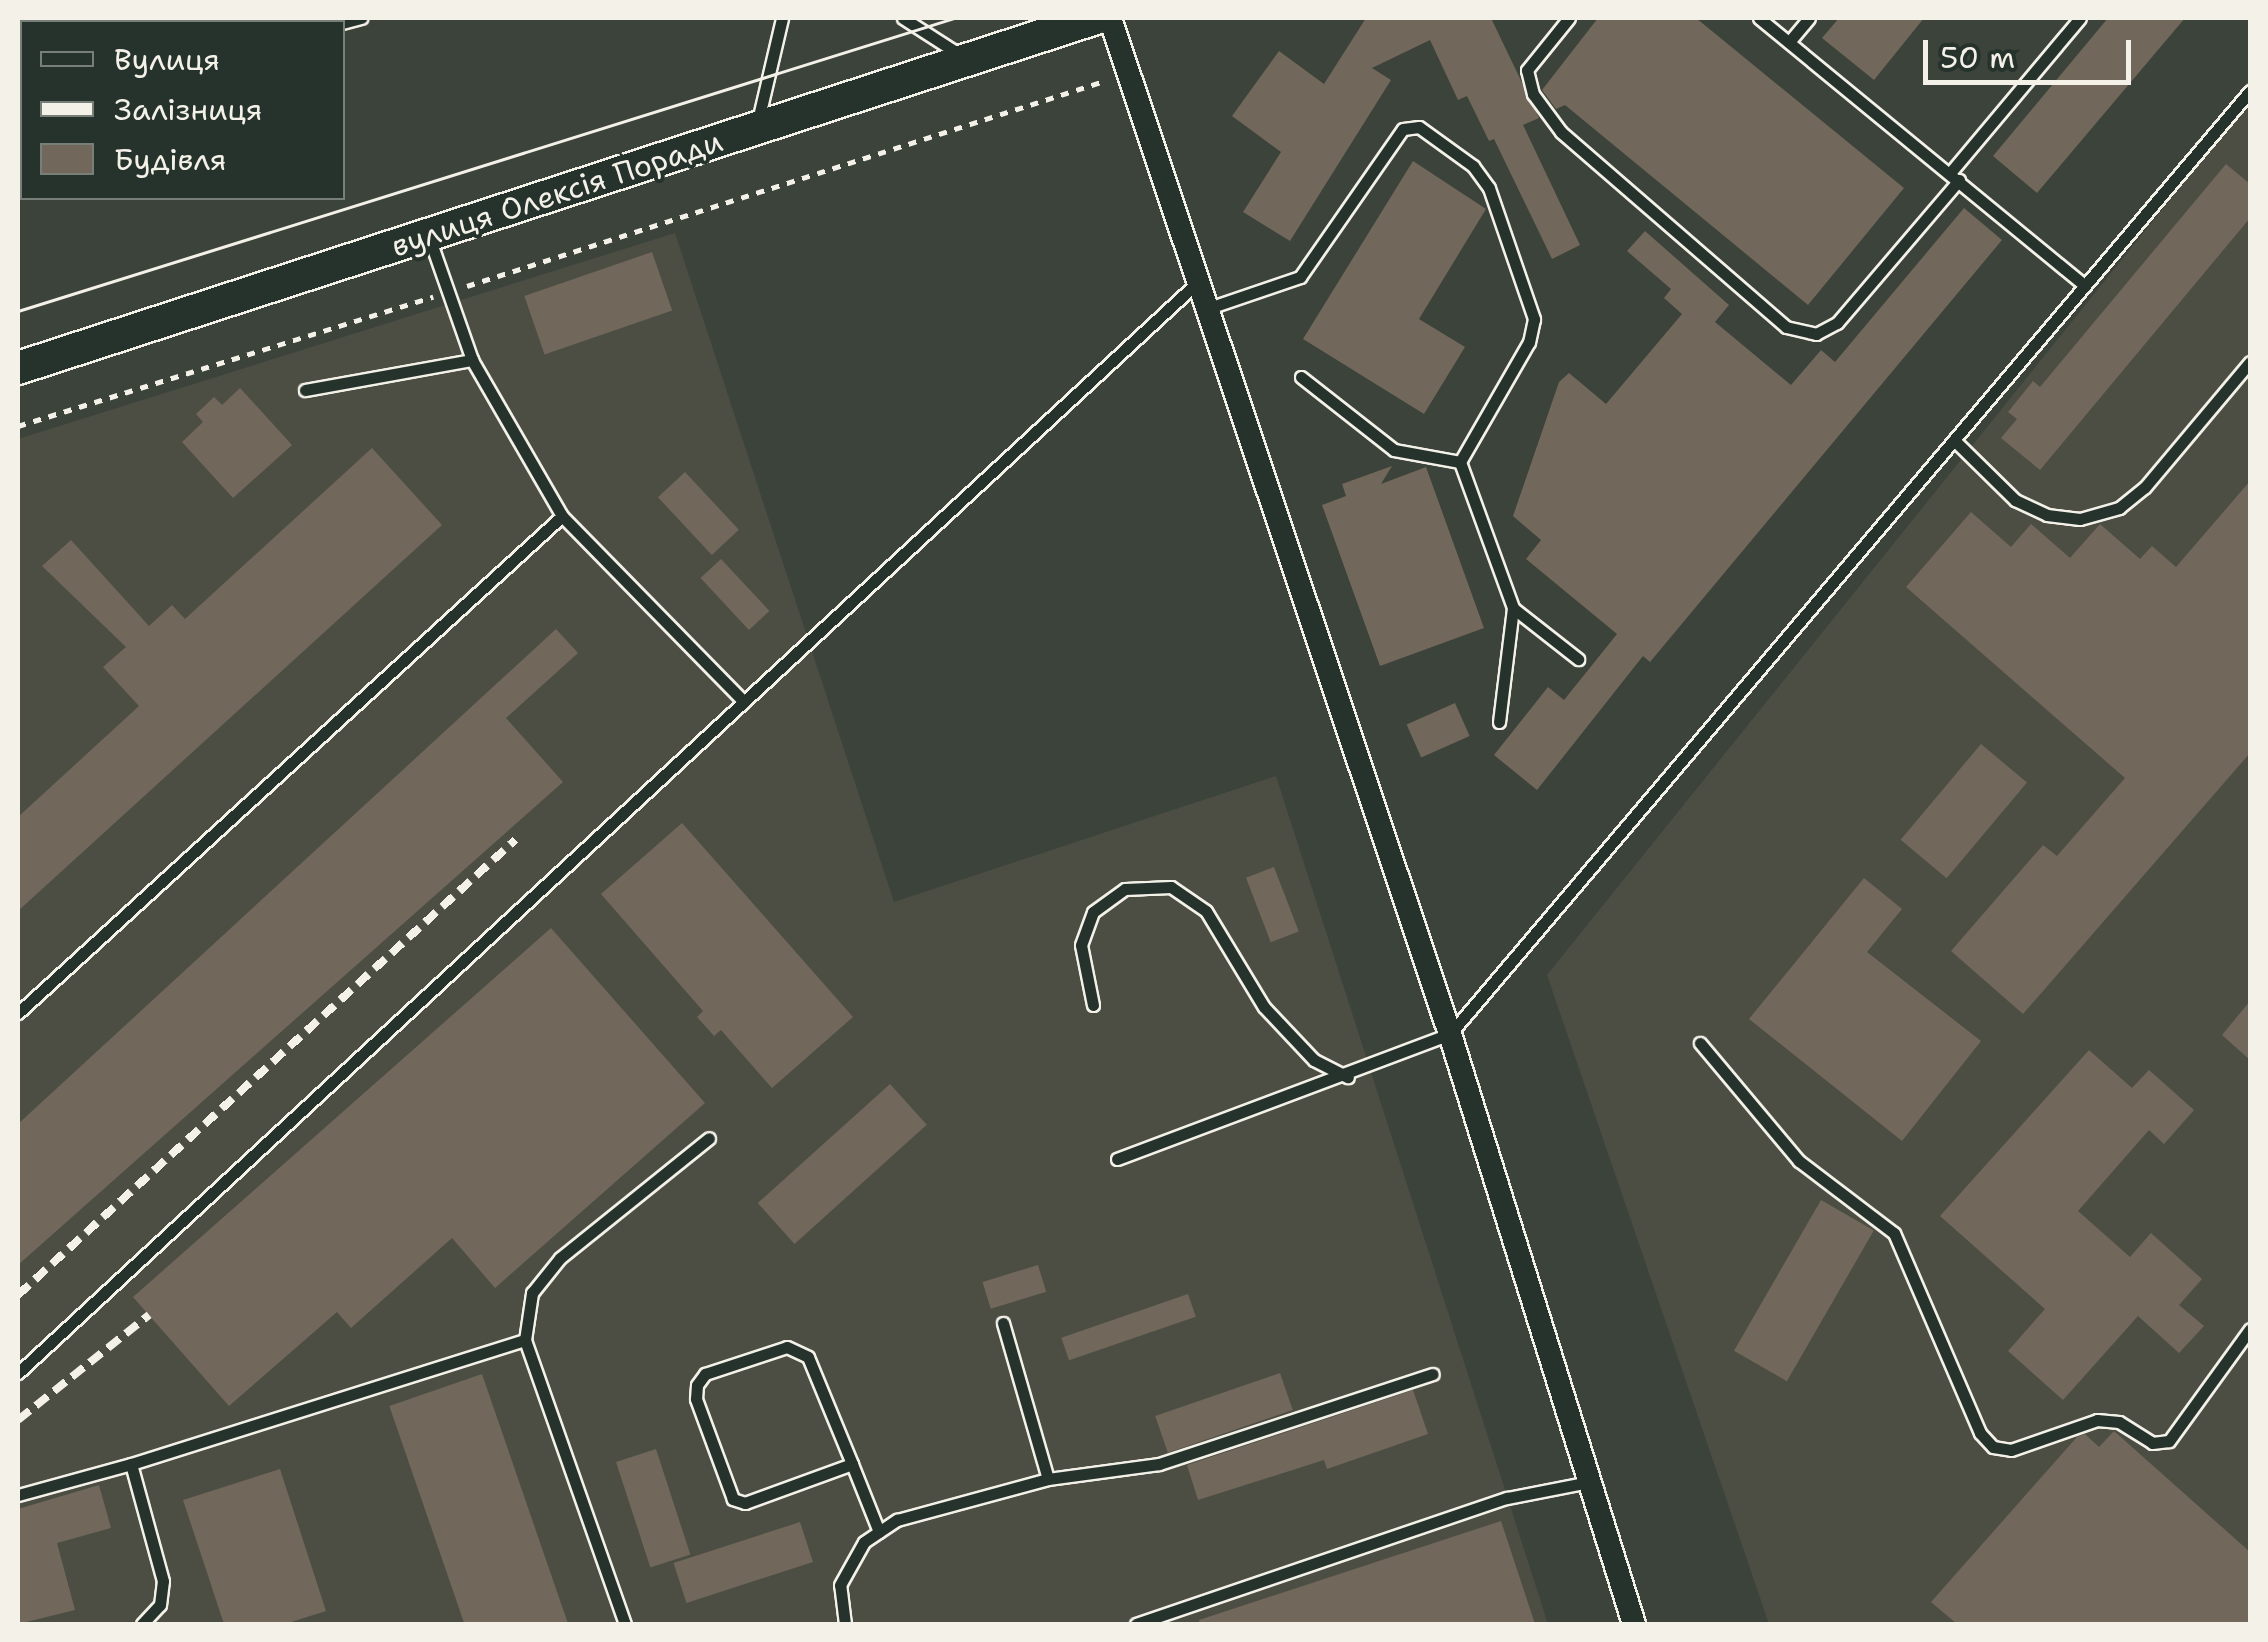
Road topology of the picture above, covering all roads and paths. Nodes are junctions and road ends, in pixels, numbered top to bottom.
1 (782, 18) edge
2 (904, 18) edge
3 (1096, 18) edge
4 (1110, 18) edge
5 (1569, 18) edge
6 (1759, 18) edge
7 (1809, 18) edge
8 (2080, 18) edge
9 (1789, 42) junction
10 (969, 61) junction
11 (1130, 72) junction
12 (2250, 91) edge
13 (756, 127) junction
14 (1954, 177) junction
15 (429, 238) junction
16 (1200, 280) junction
17 (2085, 286) junction
18 (448, 292) junction
19 (1209, 308) junction
20 (472, 360) junction
21 (2250, 362) edge
22 (18, 368) edge
23 (1301, 377) dead end
24 (305, 390) dead end
25 (18, 426) edge
26 (1954, 440) junction
27 (1460, 462) junction
28 (562, 516) junction
29 (1514, 608) junction
30 (1578, 658) dead end
31 (744, 702) junction
32 (1499, 722) dead end
33 (1093, 1006) dead end
34 (18, 1013) edge
35 (1450, 1034) junction
36 (1700, 1044) dead end
37 (1348, 1077) junction
38 (709, 1138) dead end
39 (1116, 1159) dead end
40 (1003, 1323) dead end
41 (2250, 1329) edge
42 (525, 1340) junction
43 (18, 1373) edge
44 (1433, 1374) dead end
45 (131, 1464) junction
46 (852, 1464) junction
47 (1048, 1479) junction
48 (1589, 1482) junction
49 (18, 1495) edge
50 (878, 1532) junction
51 (142, 1624) edge
52 (625, 1624) edge
53 (844, 1624) edge
54 (1136, 1624) edge
55 (1634, 1624) edge

1 - 13 lane
2 - 10 lane
3 - 10 main road, вулиця Олексія Поради
4 - 11 street
5 - 14 lane
6 - 9 lane
7 - 9 lane
8 - 14 lane
9 - 14 lane
10 - 13 main road, вулиця Олексія Поради
11 - 16 street
11 - 18 path
12 - 17 lane
13 - 15 main road, вулиця Олексія Поради
14 - 17 lane
15 - 18 lane
15 - 22 main road, вулиця Олексія Поради
16 - 19 street
16 - 31 lane
17 - 26 lane
18 - 20 lane
18 - 25 path
19 - 27 lane
19 - 35 street
20 - 24 lane
20 - 28 lane
21 - 26 lane
23 - 27 lane
26 - 35 lane
27 - 29 lane
28 - 31 lane
28 - 34 lane
29 - 30 lane
29 - 32 lane
31 - 43 lane
33 - 37 lane
35 - 37 lane
35 - 48 street
36 - 41 lane
37 - 39 lane
38 - 42 lane
40 - 47 lane
42 - 45 lane
42 - 52 lane
44 - 47 lane
45 - 49 lane
45 - 51 lane
46 - 46 lane
46 - 50 lane
47 - 50 lane
48 - 54 lane
48 - 55 street
50 - 53 lane

